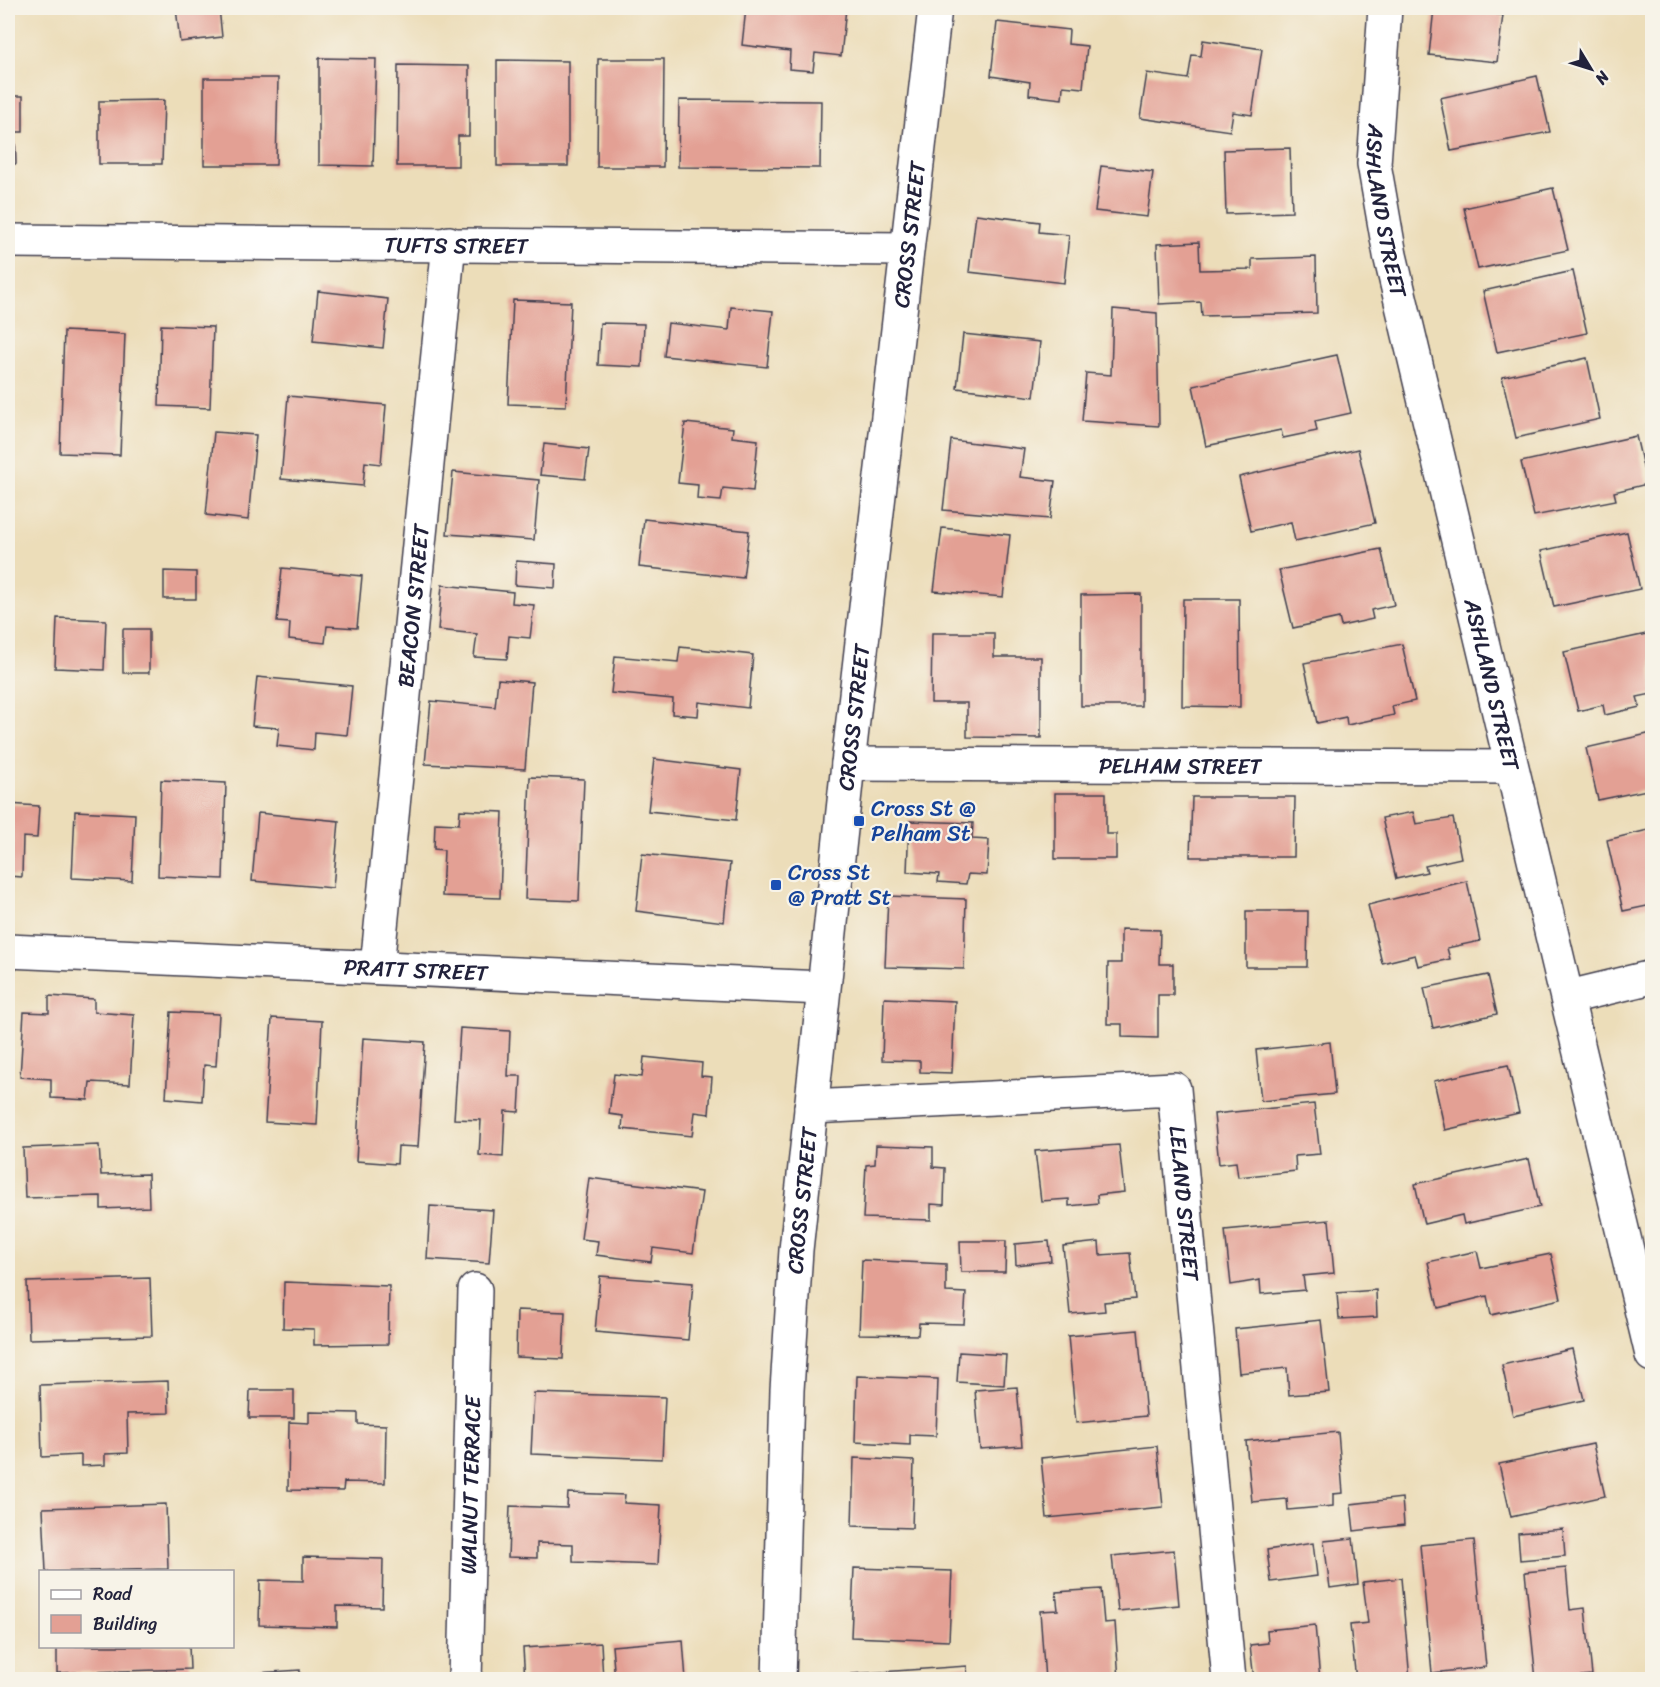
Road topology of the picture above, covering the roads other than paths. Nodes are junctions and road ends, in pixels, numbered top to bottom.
1 (935, 8) edge
2 (1385, 8) edge
3 (8, 241) edge
4 (449, 243) junction
5 (907, 249) junction
6 (848, 764) junction
7 (1511, 767) junction
8 (8, 951) edge
9 (377, 967) junction
10 (1653, 977) edge
11 (824, 988) junction
12 (1569, 997) junction
13 (811, 1107) junction
14 (475, 1290) dead end
15 (1653, 1355) edge
16 (465, 1680) edge
17 (779, 1680) edge
18 (1229, 1680) edge

1 - 5 street, CROSS STREET
2 - 7 street, ASHLAND STREET
3 - 4 street, TUFTS STREET
4 - 5 street, TUFTS STREET
4 - 9 street, BEACON STREET
5 - 6 street, CROSS STREET
6 - 7 street, PELHAM STREET
6 - 11 street, CROSS STREET
7 - 12 street, ASHLAND STREET
8 - 9 street, PRATT STREET
9 - 11 street, PRATT STREET
10 - 12 street
11 - 13 street, CROSS STREET
12 - 15 street, ASHLAND STREET
13 - 17 street, CROSS STREET
13 - 18 street, LELAND STREET
14 - 16 street, WALNUT TERRACE

